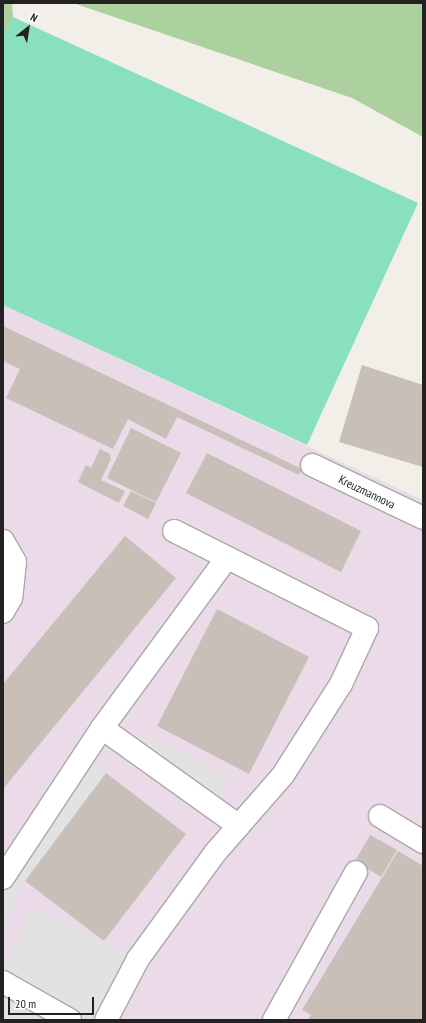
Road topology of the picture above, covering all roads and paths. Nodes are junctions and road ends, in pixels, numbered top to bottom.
1 (312, 465) dead end
2 (423, 518) edge
3 (174, 530) dead end
4 (3, 541) edge
5 (227, 558) junction
6 (3, 612) edge
7 (102, 728) junction
8 (380, 816) dead end
9 (238, 826) junction
10 (423, 842) edge
11 (356, 872) dead end
12 (3, 878) edge
13 (3, 982) edge
14 (70, 1020) edge
15 (106, 1020) edge
16 (274, 1020) edge

1 - 2 street, Kreuzmannova
3 - 5 street
4 - 6 street
5 - 7 street
5 - 9 street
7 - 9 street
7 - 12 street
8 - 10 street
9 - 15 street
11 - 16 street
13 - 14 street

